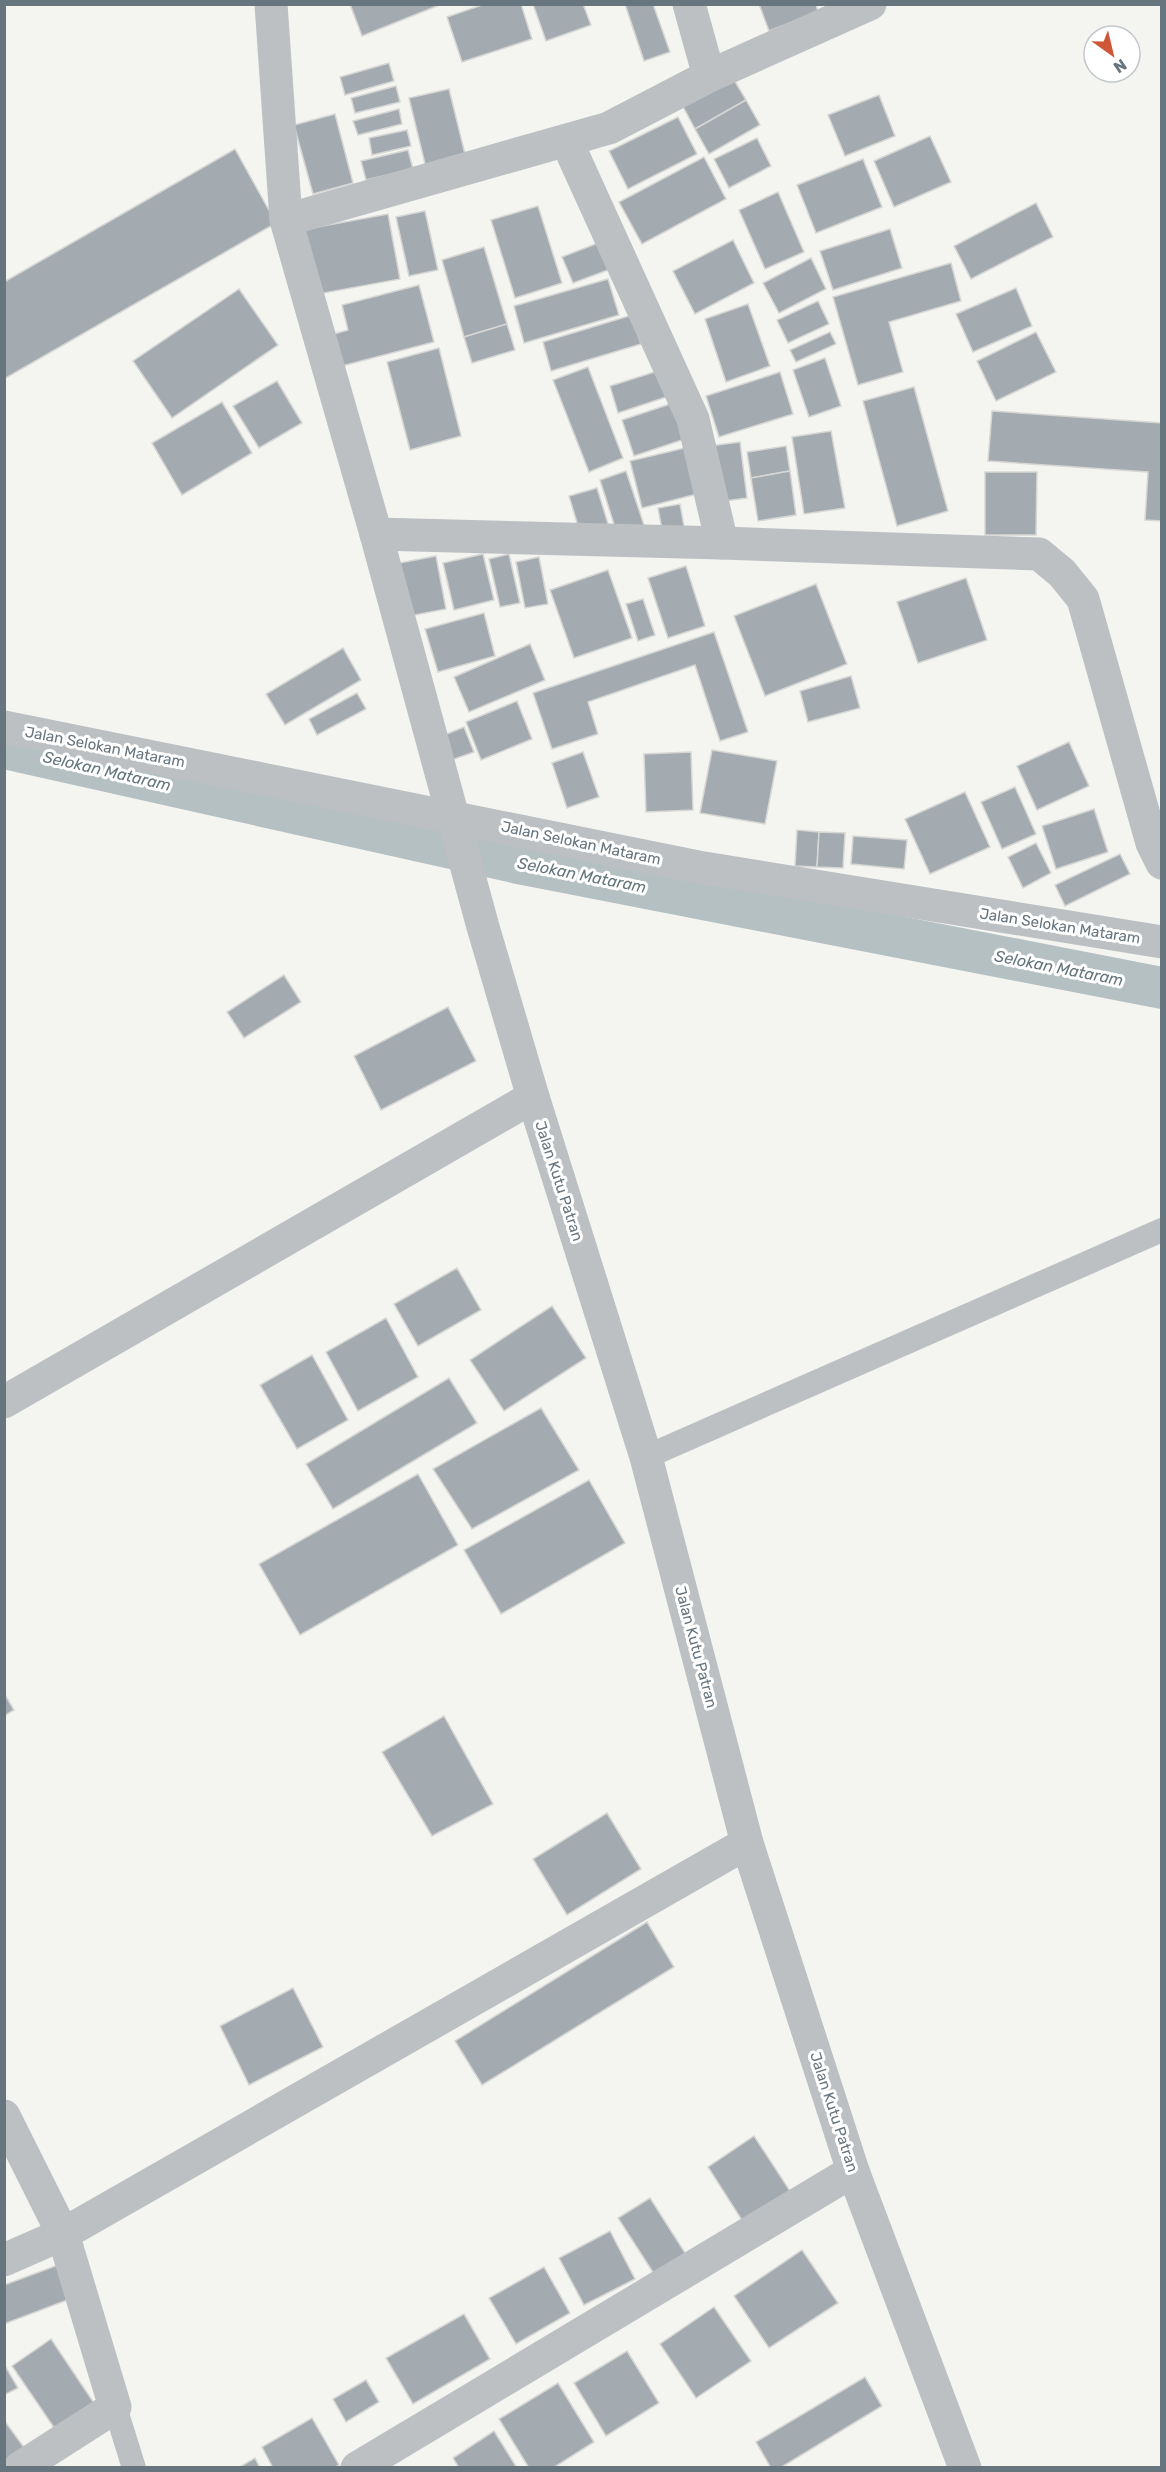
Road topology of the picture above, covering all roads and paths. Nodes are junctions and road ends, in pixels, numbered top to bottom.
1 (271, 4) edge
2 (689, 4) edge
3 (870, 4) edge
4 (709, 76) junction
5 (567, 142) junction
6 (286, 219) junction
7 (376, 534) junction
8 (722, 543) junction
9 (4, 727) edge
10 (457, 828) junction
11 (1161, 863) edge
12 (1161, 942) edge
13 (533, 1097) junction
14 (1161, 1230) edge
15 (4, 1402) edge
16 (646, 1457) junction
17 (747, 1843) junction
18 (4, 2116) edge
19 (853, 2171) junction
20 (63, 2234) junction
21 (4, 2260) edge
22 (115, 2407) junction
23 (20, 2468) edge
24 (135, 2468) edge
25 (357, 2468) edge
26 (965, 2468) edge

1 - 6 street, Jalan Kutu Patran
2 - 4 street
3 - 4 street
4 - 5 street
5 - 6 street
5 - 8 street
6 - 7 street, Jalan Kutu Patran
7 - 8 street
7 - 10 street, Jalan Kutu Patran
8 - 11 street
9 - 10 street, Jalan Selokan Mataram
10 - 12 street, Jalan Selokan Mataram
10 - 13 street, Jalan Kutu Patran
13 - 15 street
13 - 16 street, Jalan Kutu Patran
14 - 16 lane
16 - 17 street, Jalan Kutu Patran
17 - 19 street, Jalan Kutu Patran
17 - 20 street
18 - 20 street
19 - 25 street
19 - 26 street, Jalan Kutu Patran
20 - 21 street
20 - 22 street
22 - 23 street
22 - 24 lane

